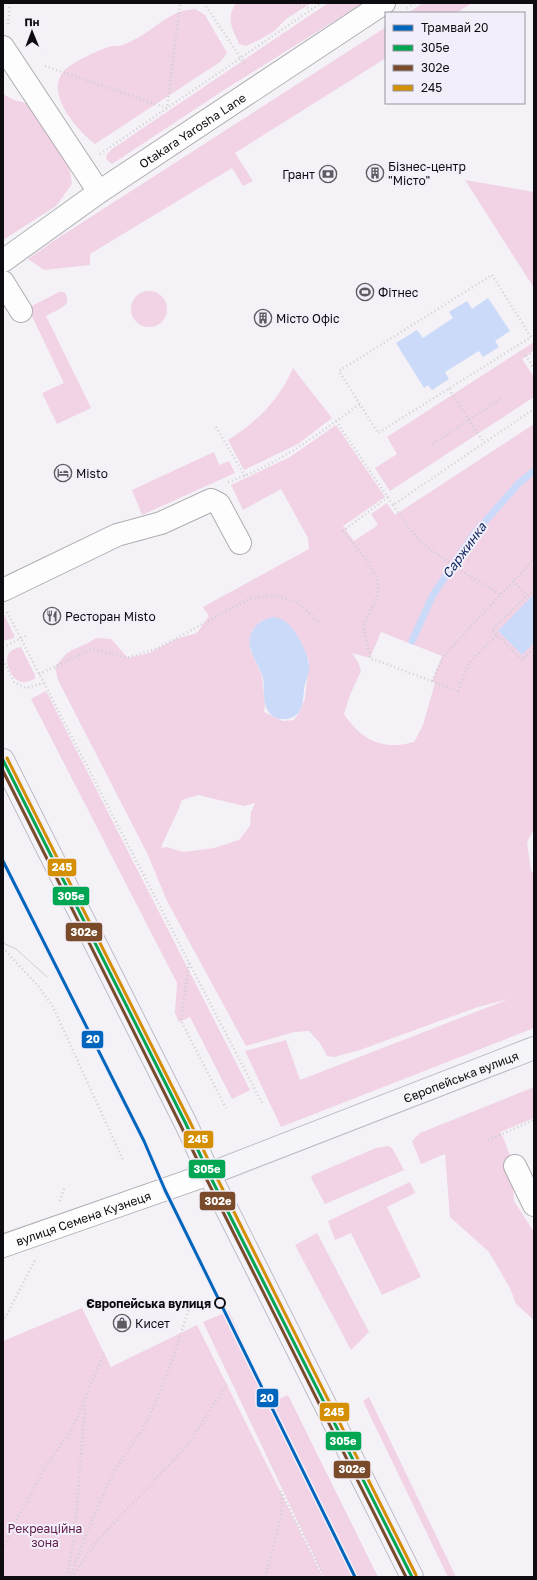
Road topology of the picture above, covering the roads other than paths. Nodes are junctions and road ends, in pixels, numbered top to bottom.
1 (384, 3) edge
2 (3, 47) edge
3 (99, 192) junction
4 (3, 261) edge
5 (3, 282) edge
6 (20, 311) dead end
7 (240, 543) dead end
8 (5, 600) edge
9 (3, 760) edge
10 (534, 1048) edge
11 (515, 1166) dead end
12 (208, 1174) junction
13 (534, 1205) edge
14 (3, 1246) edge
15 (412, 1577) edge

1 - 3 street, Otakara Yarosha Lane
2 - 3 street
3 - 4 street, Otakara Yarosha Lane
5 - 6 street
7 - 8 street
9 - 12 main road
10 - 12 main road, Європейська вулиця
11 - 13 street
12 - 14 street, вулиця Семена Кузнеця
12 - 15 main road

